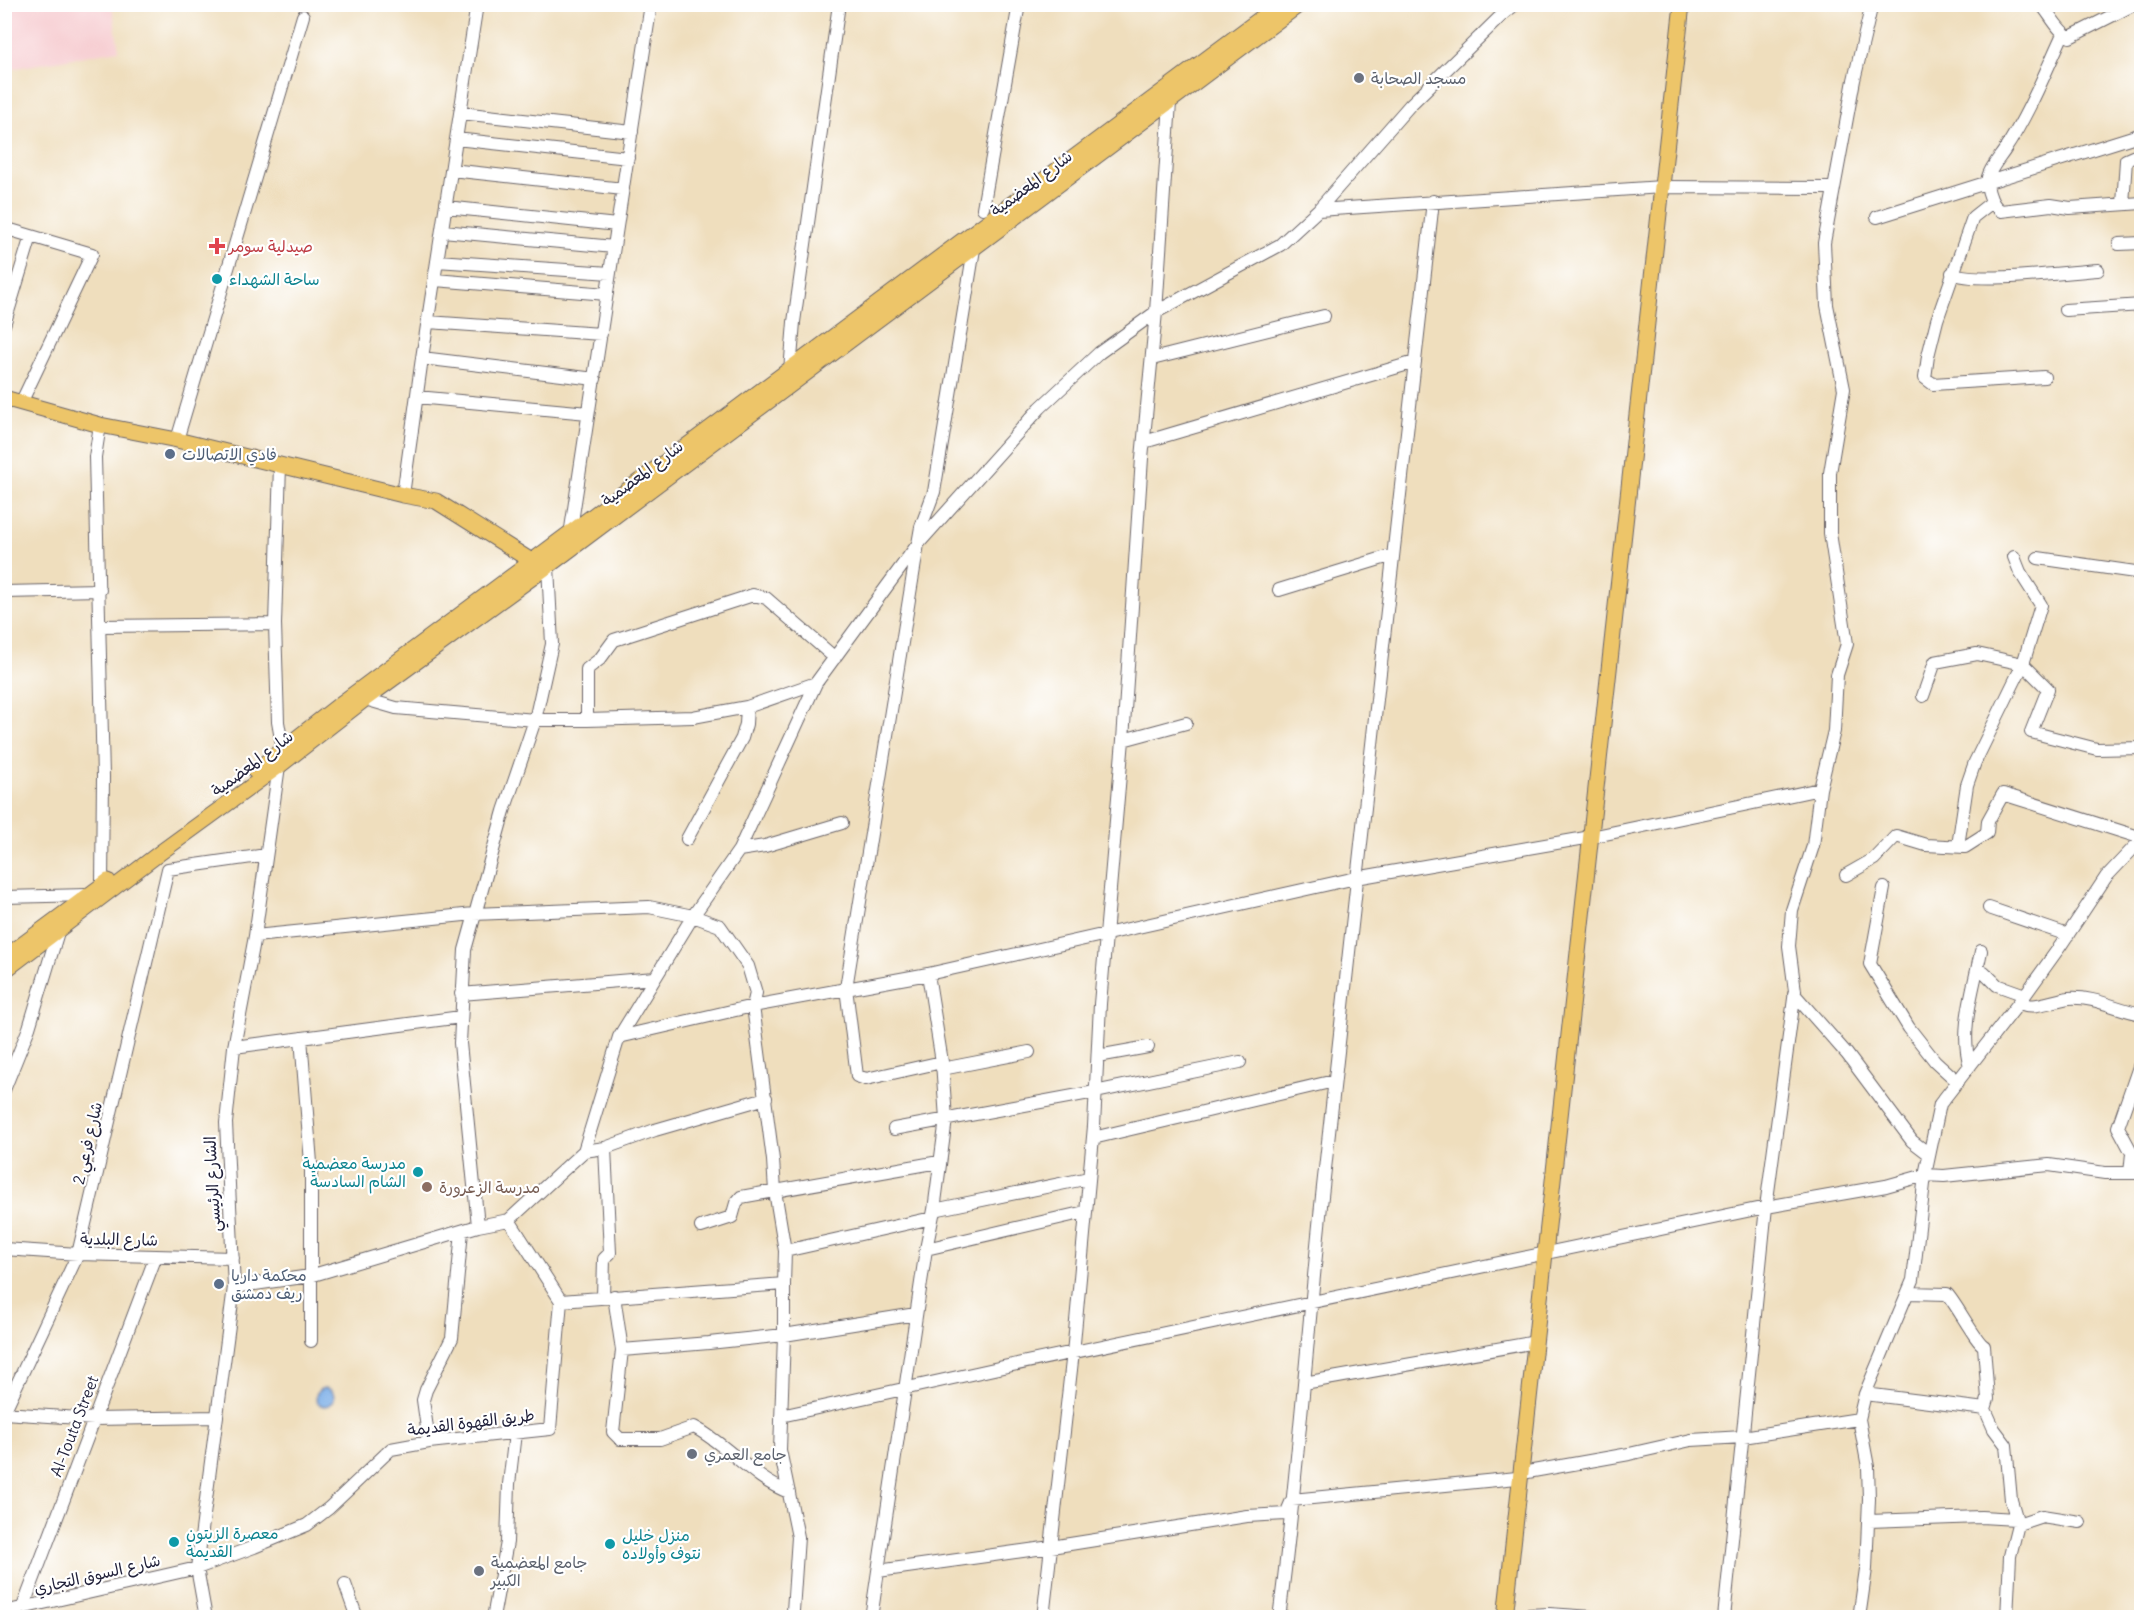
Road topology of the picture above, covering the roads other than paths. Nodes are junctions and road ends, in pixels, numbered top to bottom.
1 (477, 4) edge
2 (651, 4) edge
3 (839, 4) edge
4 (1019, 4) edge
5 (1280, 4) edge
6 (1300, 4) edge
7 (1515, 4) edge
8 (1682, 4) edge
9 (1872, 4) edge
10 (2041, 4) edge
11 (2135, 4) edge
12 (303, 16) dead end
13 (2063, 34) junction
14 (1184, 84) junction
15 (1170, 102) junction
16 (460, 113) junction
17 (632, 132) junction
18 (2142, 134) edge
19 (456, 139) junction
20 (2142, 153) edge
21 (628, 158) junction
22 (452, 170) junction
23 (1987, 182) junction
24 (1662, 187) junction
25 (1833, 188) junction
26 (623, 189) junction
27 (1433, 201) junction
28 (1992, 202) junction
29 (2142, 203) edge
30 (2123, 204) junction
31 (446, 207) junction
32 (983, 208) dead end
33 (1318, 210) junction
34 (1877, 217) dead end
35 (618, 225) junction
36 (4, 228) edge
37 (443, 231) junction
38 (31, 236) junction
39 (2142, 243) edge
40 (2119, 244) dead end
41 (614, 248) junction
42 (974, 249) junction
43 (437, 261) junction
44 (2098, 270) dead end
45 (610, 273) junction
46 (1952, 273) junction
47 (435, 280) junction
48 (607, 294) junction
49 (2142, 304) edge
50 (2065, 310) dead end
51 (1156, 312) junction
52 (1324, 316) dead end
53 (428, 322) junction
54 (4, 325) edge
55 (601, 334) junction
56 (422, 358) junction
57 (1152, 359) junction
58 (1415, 362) junction
59 (790, 371) junction
60 (2044, 377) dead end
61 (595, 379) junction
62 (417, 397) junction
63 (4, 398) edge
64 (21, 403) junction
65 (588, 413) junction
66 (100, 425) junction
67 (177, 440) junction
68 (1144, 442) junction
69 (280, 465) junction
70 (403, 495) junction
71 (570, 535) junction
72 (918, 544) junction
73 (1393, 555) junction
74 (2014, 557) dead end
75 (2038, 558) dead end
76 (533, 562) junction
77 (548, 566) junction
78 (2142, 573) edge
79 (100, 590) junction
80 (1279, 590) dead end
81 (4, 592) edge
82 (275, 624) junction
83 (100, 626) junction
84 (835, 658) junction
85 (2023, 664) junction
86 (816, 683) junction
87 (1923, 696) dead end
88 (365, 699) junction
89 (346, 707) junction
90 (747, 707) junction
91 (535, 720) junction
92 (587, 720) junction
93 (1186, 723) dead end
94 (1123, 740) junction
95 (2142, 748) edge
96 (283, 750) junction
97 (279, 766) junction
98 (1820, 789) junction
99 (842, 823) dead end
100 (1591, 837) junction
101 (687, 839) dead end
102 (2142, 839) edge
103 (1958, 846) junction
104 (739, 850) junction
105 (266, 855) junction
106 (1846, 874) dead end
107 (1356, 878) junction
108 (102, 885) junction
109 (1884, 888) dead end
110 (88, 895) junction
111 (4, 897) edge
112 (1989, 908) dead end
113 (474, 914) junction
114 (693, 916) junction
115 (58, 932) junction
116 (1106, 934) junction
117 (2068, 935) junction
118 (255, 936) junction
119 (1981, 951) dead end
120 (4, 958) edge
121 (4, 971) edge
122 (1977, 971) junction
123 (928, 974) junction
124 (655, 978) junction
125 (846, 988) junction
126 (461, 994) junction
127 (1794, 994) junction
128 (2022, 999) junction
129 (753, 1006) junction
130 (2142, 1014) edge
131 (461, 1017) junction
132 (619, 1037) junction
133 (301, 1038) junction
134 (234, 1047) junction
135 (1148, 1047) dead end
136 (1029, 1052) dead end
137 (1098, 1056) junction
138 (2142, 1058) edge
139 (1240, 1062) dead end
140 (942, 1066) junction
141 (1970, 1066) junction
142 (1334, 1081) junction
143 (1958, 1082) junction
144 (4, 1090) edge
145 (1095, 1092) junction
146 (766, 1098) junction
147 (945, 1119) junction
148 (894, 1129) dead end
149 (1093, 1138) junction
150 (605, 1148) junction
151 (584, 1151) junction
152 (1929, 1154) junction
153 (939, 1162) junction
154 (2136, 1173) edge
155 (1925, 1175) junction
156 (1089, 1178) junction
157 (775, 1191) junction
158 (1766, 1207) junction
159 (1085, 1212) junction
160 (933, 1214) junction
161 (509, 1220) junction
162 (478, 1226) junction
163 (701, 1227) dead end
164 (462, 1231) junction
165 (4, 1249) edge
166 (926, 1249) junction
167 (785, 1251) junction
168 (1546, 1253) junction
169 (78, 1254) junction
170 (156, 1256) junction
171 (233, 1258) junction
172 (310, 1276) junction
173 (784, 1284) junction
174 (234, 1287) junction
175 (1908, 1293) junction
176 (608, 1297) junction
177 (561, 1301) junction
178 (1310, 1303) junction
179 (916, 1314) junction
180 (784, 1335) junction
181 (310, 1341) dead end
182 (1536, 1342) junction
183 (622, 1350) junction
184 (1073, 1353) junction
185 (1304, 1383) junction
186 (906, 1388) junction
187 (1865, 1394) junction
188 (1985, 1409) junction
189 (4, 1412) edge
190 (781, 1416) junction
191 (217, 1417) junction
192 (94, 1419) junction
193 (1859, 1419) junction
194 (515, 1433) junction
195 (1743, 1437) junction
196 (429, 1442) junction
197 (1522, 1473) junction
198 (789, 1492) junction
199 (1293, 1500) junction
200 (2013, 1506) junction
201 (2042, 1516) junction
202 (1869, 1521) junction
203 (2017, 1522) junction
204 (2080, 1522) dead end
205 (1051, 1547) junction
206 (197, 1568) junction
207 (878, 1571) junction
208 (345, 1584) dead end
209 (23, 1607) junction
210 (4, 1612) edge
211 (206, 1617) edge
212 (357, 1617) edge
213 (493, 1617) edge
214 (790, 1617) edge
215 (871, 1617) edge
216 (1043, 1617) edge
217 (1278, 1617) edge
218 (1505, 1617) edge
219 (1607, 1617) edge
220 (1724, 1617) edge
221 (1859, 1617) edge
222 (2007, 1617) edge

1 - 16 street
2 - 17 street
3 - 59 street
4 - 32 street
5 - 14 main road, شارع المعضمية
6 - 14 main road, شارع المعضمية
7 - 33 street
8 - 24 main road
9 - 25 street
10 - 13 street
11 - 13 street
12 - 67 street
13 - 23 street
14 - 15 main road, شارع المعضمية
14 - 59 main road, شارع المعضمية
15 - 42 main road, شارع المعضمية
15 - 51 street
16 - 17 street
16 - 19 street
17 - 21 street
18 - 23 street
19 - 21 street
19 - 22 street
20 - 30 street
21 - 26 street
22 - 26 street
22 - 31 street
23 - 28 street
23 - 34 street
24 - 25 street
24 - 27 street
24 - 100 main road
25 - 98 street
26 - 35 street
27 - 33 street
27 - 58 street
28 - 30 street
28 - 46 street
29 - 30 street
31 - 35 street
31 - 37 street
33 - 51 street
35 - 41 street
36 - 38 street
37 - 41 street
37 - 43 street
38 - 54 street
38 - 64 street
39 - 40 street
41 - 45 street
42 - 72 street
42 - 77 main road, شارع المعضمية
43 - 45 street
43 - 47 street
44 - 46 street
45 - 48 street
46 - 60 street
47 - 48 street
47 - 53 street
48 - 55 street
49 - 50 street
51 - 57 street
51 - 72 street
52 - 57 street
53 - 55 street
53 - 56 street
55 - 61 street
56 - 61 street
56 - 62 street
57 - 68 street
58 - 68 street
58 - 73 street
59 - 71 main road, شارع المعضمية
61 - 65 street
62 - 65 street
62 - 70 street
63 - 64 main road
64 - 66 main road
65 - 71 street
66 - 67 main road
66 - 79 street
67 - 69 main road
68 - 94 street
69 - 70 main road
69 - 82 street
70 - 76 main road
71 - 76 main road, شارع المعضمية
72 - 84 street
72 - 125 street
73 - 80 street
73 - 107 street
74 - 85 street
75 - 78 street
76 - 89 main road, شارع المعضمية
77 - 88 main road, شارع المعضمية
77 - 91 street
79 - 81 street
79 - 83 street
82 - 83 street
82 - 96 street
83 - 108 street
84 - 86 street
84 - 92 street
85 - 87 street
85 - 95 street
85 - 103 street
86 - 90 street
86 - 104 street
88 - 89 main road, شارع المعضمية
88 - 91 street
89 - 96 main road, شارع المعضمية
89 - 97 main road, شارع المعضمية
90 - 92 street
90 - 101 street
91 - 92 street
91 - 113 street
93 - 94 street
94 - 116 street
96 - 97 street, الشارع الرئيسي
96 - 108 main road, شارع المعضمية
97 - 105 street, الشارع الرئيسي
97 - 115 main road, شارع المعضمية
98 - 100 street
98 - 127 street
99 - 104 street
100 - 107 street
100 - 168 main road
102 - 103 street
102 - 117 street
103 - 106 street
104 - 114 street
105 - 118 street, الشارع الرئيسي
105 - 169 street, شارع فرعي 2
107 - 116 street
107 - 142 street
108 - 110 main road, شارع المعضمية
109 - 143 street
110 - 111 street
110 - 120 main road, شارع المعضمية
112 - 117 street
113 - 114 street
113 - 118 street
113 - 126 street
114 - 124 street
114 - 129 street
115 - 121 main road, شارع المعضمية
115 - 144 street
116 - 123 street
116 - 137 street
117 - 128 street
118 - 134 street, الشارع الرئيسي
119 - 122 street
122 - 128 street
122 - 141 street
123 - 125 street
123 - 140 street
124 - 126 street
124 - 132 street
125 - 129 street
125 - 140 street
126 - 131 street
127 - 152 street
127 - 158 street
128 - 130 street
128 - 141 street
129 - 132 street
129 - 146 street
131 - 133 street
131 - 162 street
132 - 151 street
133 - 134 street
133 - 172 street
134 - 171 street, الشارع الرئيسي
135 - 137 street
136 - 140 street
137 - 145 street
138 - 154 street
139 - 145 street
140 - 147 street
141 - 143 street
142 - 149 street
142 - 178 street
143 - 152 street
145 - 147 street
145 - 149 street
146 - 150 street
146 - 157 street
147 - 148 street
147 - 153 street
149 - 156 street
150 - 151 street
150 - 176 street
151 - 161 street
152 - 155 street
153 - 157 street
153 - 160 street
154 - 155 street
155 - 158 street
155 - 175 street
156 - 159 street
156 - 160 street
157 - 163 street
157 - 167 street
158 - 168 street
158 - 195 street
159 - 166 street
159 - 184 street
160 - 166 street
160 - 167 street
161 - 162 street
161 - 177 street
162 - 164 street
164 - 172 street
164 - 196 street
165 - 169 street, شارع البلدية
166 - 179 street
167 - 173 street
168 - 178 street
168 - 182 main road
169 - 170 street, شارع البلدية
169 - 189 street, شارع فرعي 2
170 - 171 street, شارع البلدية
170 - 192 street, Al-Touta Street
171 - 174 street, الشارع الرئيسي
172 - 174 street
172 - 181 street
173 - 176 street
173 - 180 street
174 - 191 street, الشارع الرئيسي
175 - 187 street
175 - 188 street
176 - 177 street
176 - 183 street
177 - 194 street, طريق القهوة القديمة
178 - 184 street
178 - 185 street
179 - 180 street
179 - 186 street
180 - 183 street
180 - 190 street
182 - 185 street
182 - 197 main road
183 - 198 street
184 - 186 street
184 - 205 street
185 - 199 street
186 - 190 street
186 - 207 street
187 - 188 street
187 - 193 street
188 - 200 street
189 - 192 street
190 - 198 street
191 - 192 street
191 - 206 street, الشارع الرئيسي
192 - 209 street, Al-Touta Street
193 - 195 street
193 - 202 street
194 - 196 street, طريق القهوة القديمة
194 - 213 street
195 - 197 street
195 - 220 street
196 - 206 street, طريق القهوة القديمة
197 - 199 street
197 - 218 main road
198 - 214 street
199 - 205 street
199 - 217 street
200 - 201 street
200 - 203 street
201 - 203 street
201 - 204 street
202 - 203 street
202 - 221 street
203 - 222 street
205 - 207 street
205 - 216 street
206 - 209 street, شارع السوق التجاري
206 - 211 street, الشارع الرئيسي
207 - 215 street
208 - 212 street
209 - 210 street, شارع السوق التجاري
218 - 219 street

